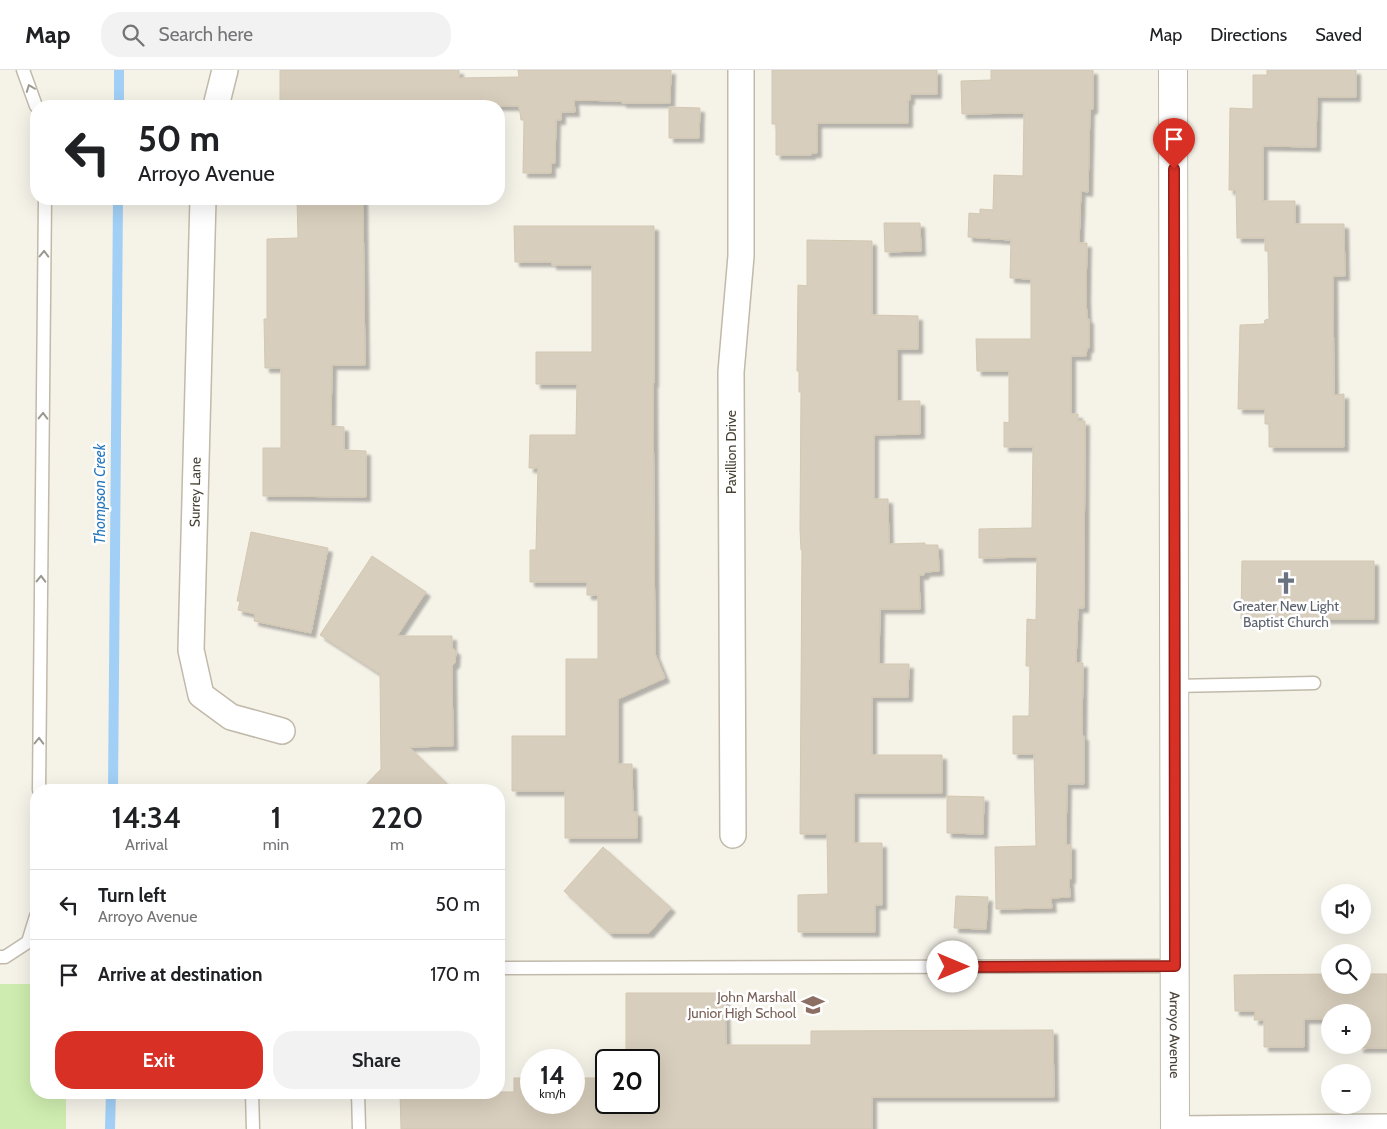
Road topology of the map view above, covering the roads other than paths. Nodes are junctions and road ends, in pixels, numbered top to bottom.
1 (23, 70) edge
2 (225, 70) edge
3 (741, 70) edge
4 (1173, 70) edge
5 (34, 100) edge
6 (218, 100) edge
7 (45, 205) edge
8 (203, 205) edge
9 (1314, 683) dead end
10 (1174, 686) junction
11 (282, 731) dead end
12 (38, 784) edge
13 (734, 835) dead end
14 (30, 936) edge
15 (0, 957) edge
16 (1175, 966) junction
17 (505, 968) edge
18 (252, 1099) edge
19 (358, 1099) edge
20 (1387, 1127) edge
21 (253, 1129) edge
22 (359, 1129) edge
23 (1175, 1129) edge

5 -> 1 lane
2 - 6 street
3 - 13 street, Pavillion Drive
4 - 10 street, Arroyo Avenue
12 -> 7 lane
8 - 11 street, Surrey Lane
9 - 10 lane
10 - 16 street, Arroyo Avenue
14 - 15 lane
16 - 17 lane
16 - 23 street, Arroyo Avenue
18 - 21 lane
19 - 22 lane
20 - 23 street

